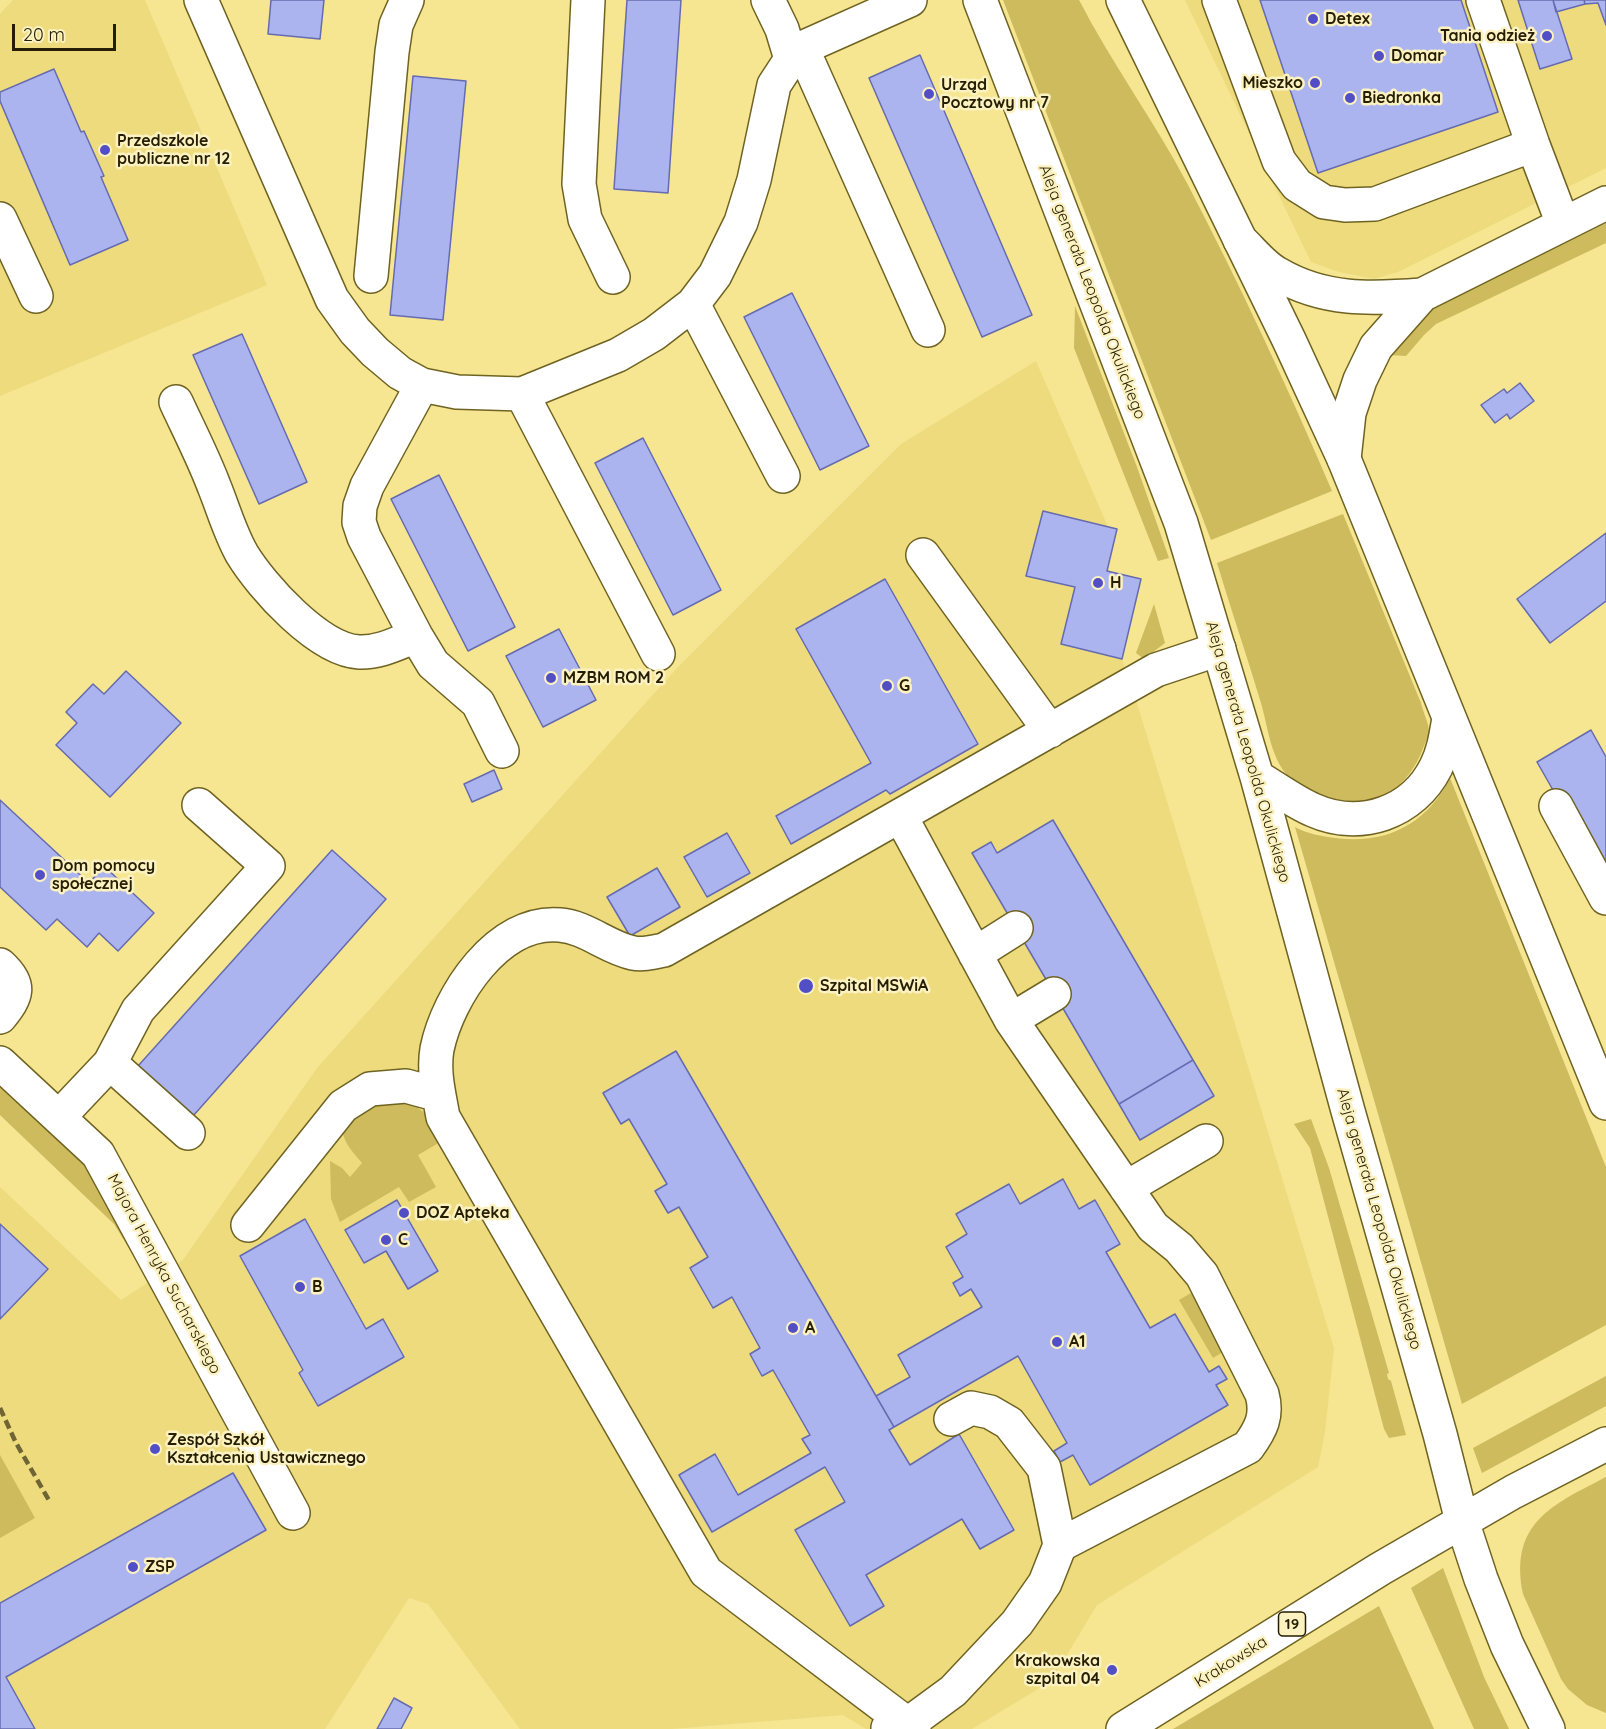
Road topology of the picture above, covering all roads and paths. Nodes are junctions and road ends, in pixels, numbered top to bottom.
1 (201, 0) edge
2 (407, 0) edge
3 (588, 0) edge
4 (768, 0) edge
5 (910, 0) edge
6 (980, 0) edge
7 (1123, 0) edge
8 (1219, 0) edge
9 (1484, 0) edge
10 (796, 53) junction
11 (1533, 145) junction
12 (1606, 203) edge
13 (0, 219) edge
14 (1563, 224) junction
15 (1239, 239) junction
16 (371, 276) dead end
17 (613, 276) dead end
18 (1422, 295) junction
19 (36, 296) dead end
20 (693, 304) junction
21 (928, 330) dead end
22 (422, 385) junction
23 (522, 394) junction
24 (176, 402) dead end
25 (1344, 459) junction
26 (783, 476) dead end
27 (923, 555) dead end
28 (416, 636) junction
29 (1219, 649) junction
30 (658, 654) dead end
31 (1449, 718) junction
32 (1050, 731) junction
33 (502, 751) dead end
34 (1257, 777) junction
35 (200, 804) dead end
36 (1556, 806) dead end
37 (901, 817) junction
38 (1606, 898) edge
39 (1016, 928) dead end
40 (975, 954) junction
41 (0, 965) edge
42 (1054, 994) dead end
43 (0, 1017) edge
44 (1011, 1020) junction
45 (0, 1063) edge
46 (110, 1063) junction
47 (439, 1095) junction
48 (1606, 1103) edge
49 (59, 1118) junction
50 (188, 1132) dead end
51 (1206, 1141) dead end
52 (1126, 1188) junction
53 (248, 1225) dead end
54 (951, 1419) dead end
55 (1606, 1444) edge
56 (293, 1513) dead end
57 (1462, 1521) junction
58 (1060, 1545) junction
59 (901, 1727) edge
60 (1123, 1729) edge
61 (1548, 1729) edge

1 - 22 main road
2 - 16 main road
3 - 17 main road
4 - 10 main road
5 - 10 main road
6 - 29 main road, Aleja generała Leopolda Okulickiego
7 - 15 main road
8 - 11 main road
9 - 11 main road
10 - 20 main road
10 - 21 main road
11 - 14 main road
12 - 14 main road
13 - 19 main road
14 - 18 main road
15 - 18 main road
15 - 25 main road
18 - 25 main road
20 - 23 main road
20 - 26 main road
22 - 23 main road
22 - 28 main road
23 - 30 main road
24 - 28 main road
25 - 31 main road
27 - 32 main road
28 - 33 main road
29 - 32 main road
29 - 34 main road, Aleja generała Leopolda Okulickiego
31 - 34 main road
31 - 48 main road
32 - 37 main road
34 - 57 main road, Aleja generała Leopolda Okulickiego
35 - 46 main road
36 - 38 main road
37 - 40 main road
37 - 47 main road
39 - 40 main road
40 - 44 main road
41 - 43 main road
42 - 44 main road
44 - 52 main road
45 - 49 main road, Majora Henryka Sucharskiego
46 - 49 main road
46 - 50 main road
47 - 53 main road
47 - 59 main road
49 - 56 main road, Majora Henryka Sucharskiego
51 - 52 main road
52 - 58 main road
54 - 58 main road
55 - 57 main road, 19
57 - 60 main road, Krakowska / 19
57 - 61 main road, Aleja generała Leopolda Okulickiego
58 - 59 main road

